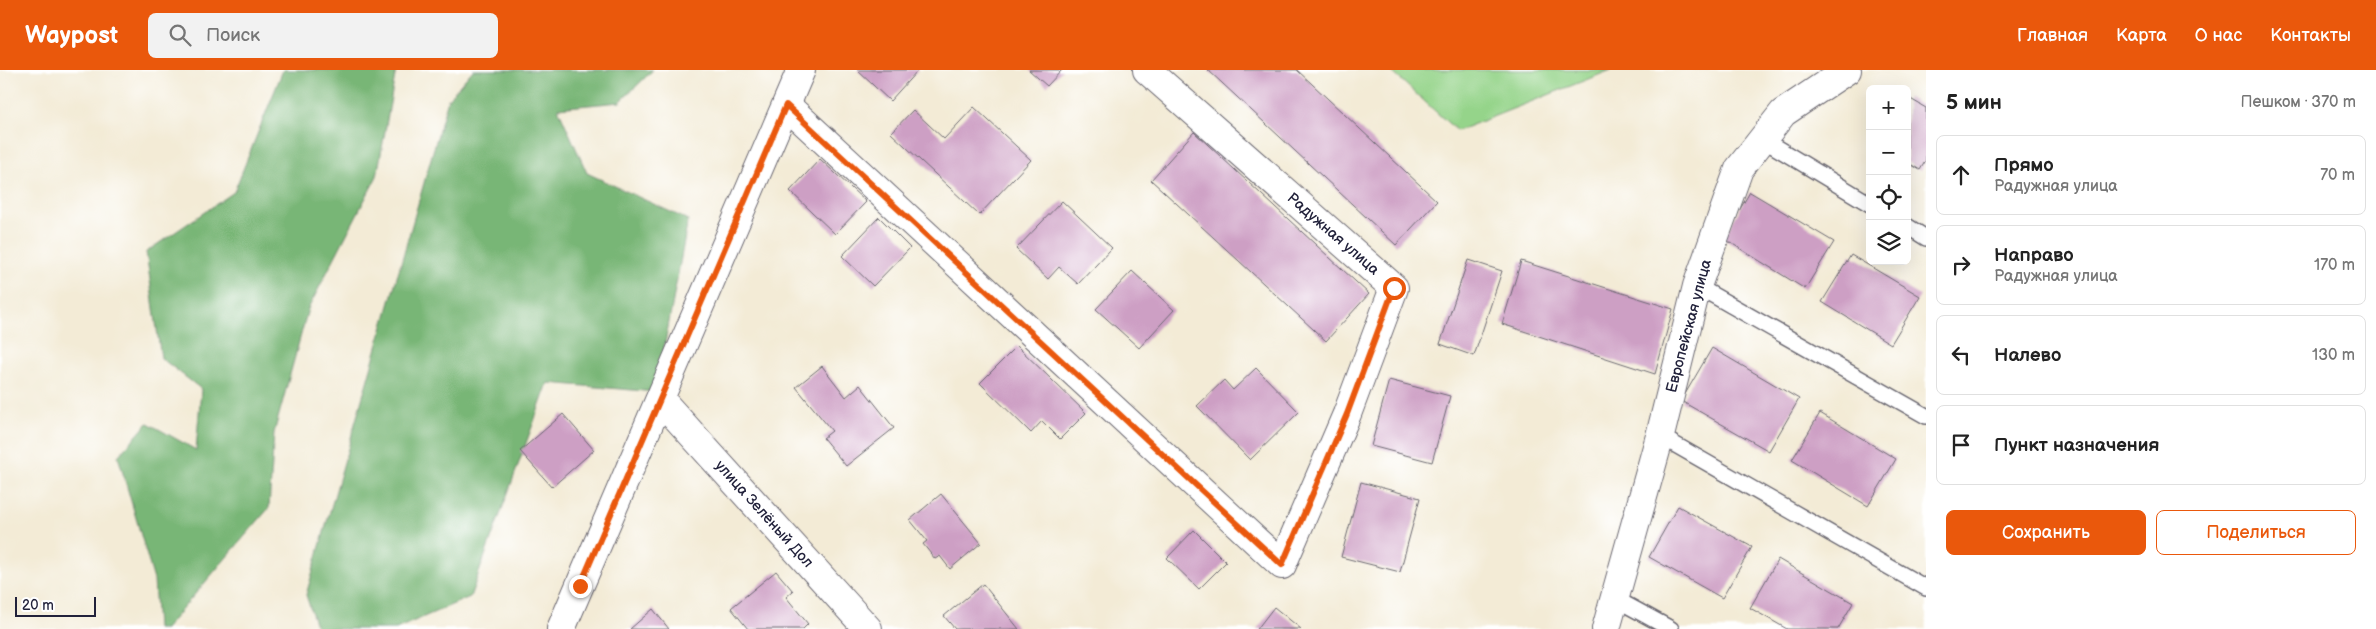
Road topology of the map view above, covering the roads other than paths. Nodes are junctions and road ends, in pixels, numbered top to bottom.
1 (801, 70) edge
2 (1147, 70) edge
3 (1847, 70) edge
4 (786, 105) junction
5 (1762, 139) junction
6 (1866, 202) edge
7 (1911, 229) edge
8 (1926, 238) edge
9 (1697, 286) junction
10 (660, 399) junction
11 (1926, 416) edge
12 (1660, 436) junction
13 (1926, 588) edge
14 (1614, 598) junction
15 (561, 629) edge
16 (868, 629) edge
17 (1606, 629) edge
18 (1670, 629) edge

1 - 4 street
2 - 4 street, Радужная улица
3 - 5 street, Европейская улица
4 - 10 street
5 - 6 lane
5 - 9 street, Европейская улица
7 - 8 lane
9 - 11 lane
9 - 12 street, Европейская улица
10 - 15 street
10 - 16 street, улица Зелёный Дол
12 - 13 lane
12 - 14 street, Европейская улица
14 - 17 street, Европейская улица
14 - 18 lane

